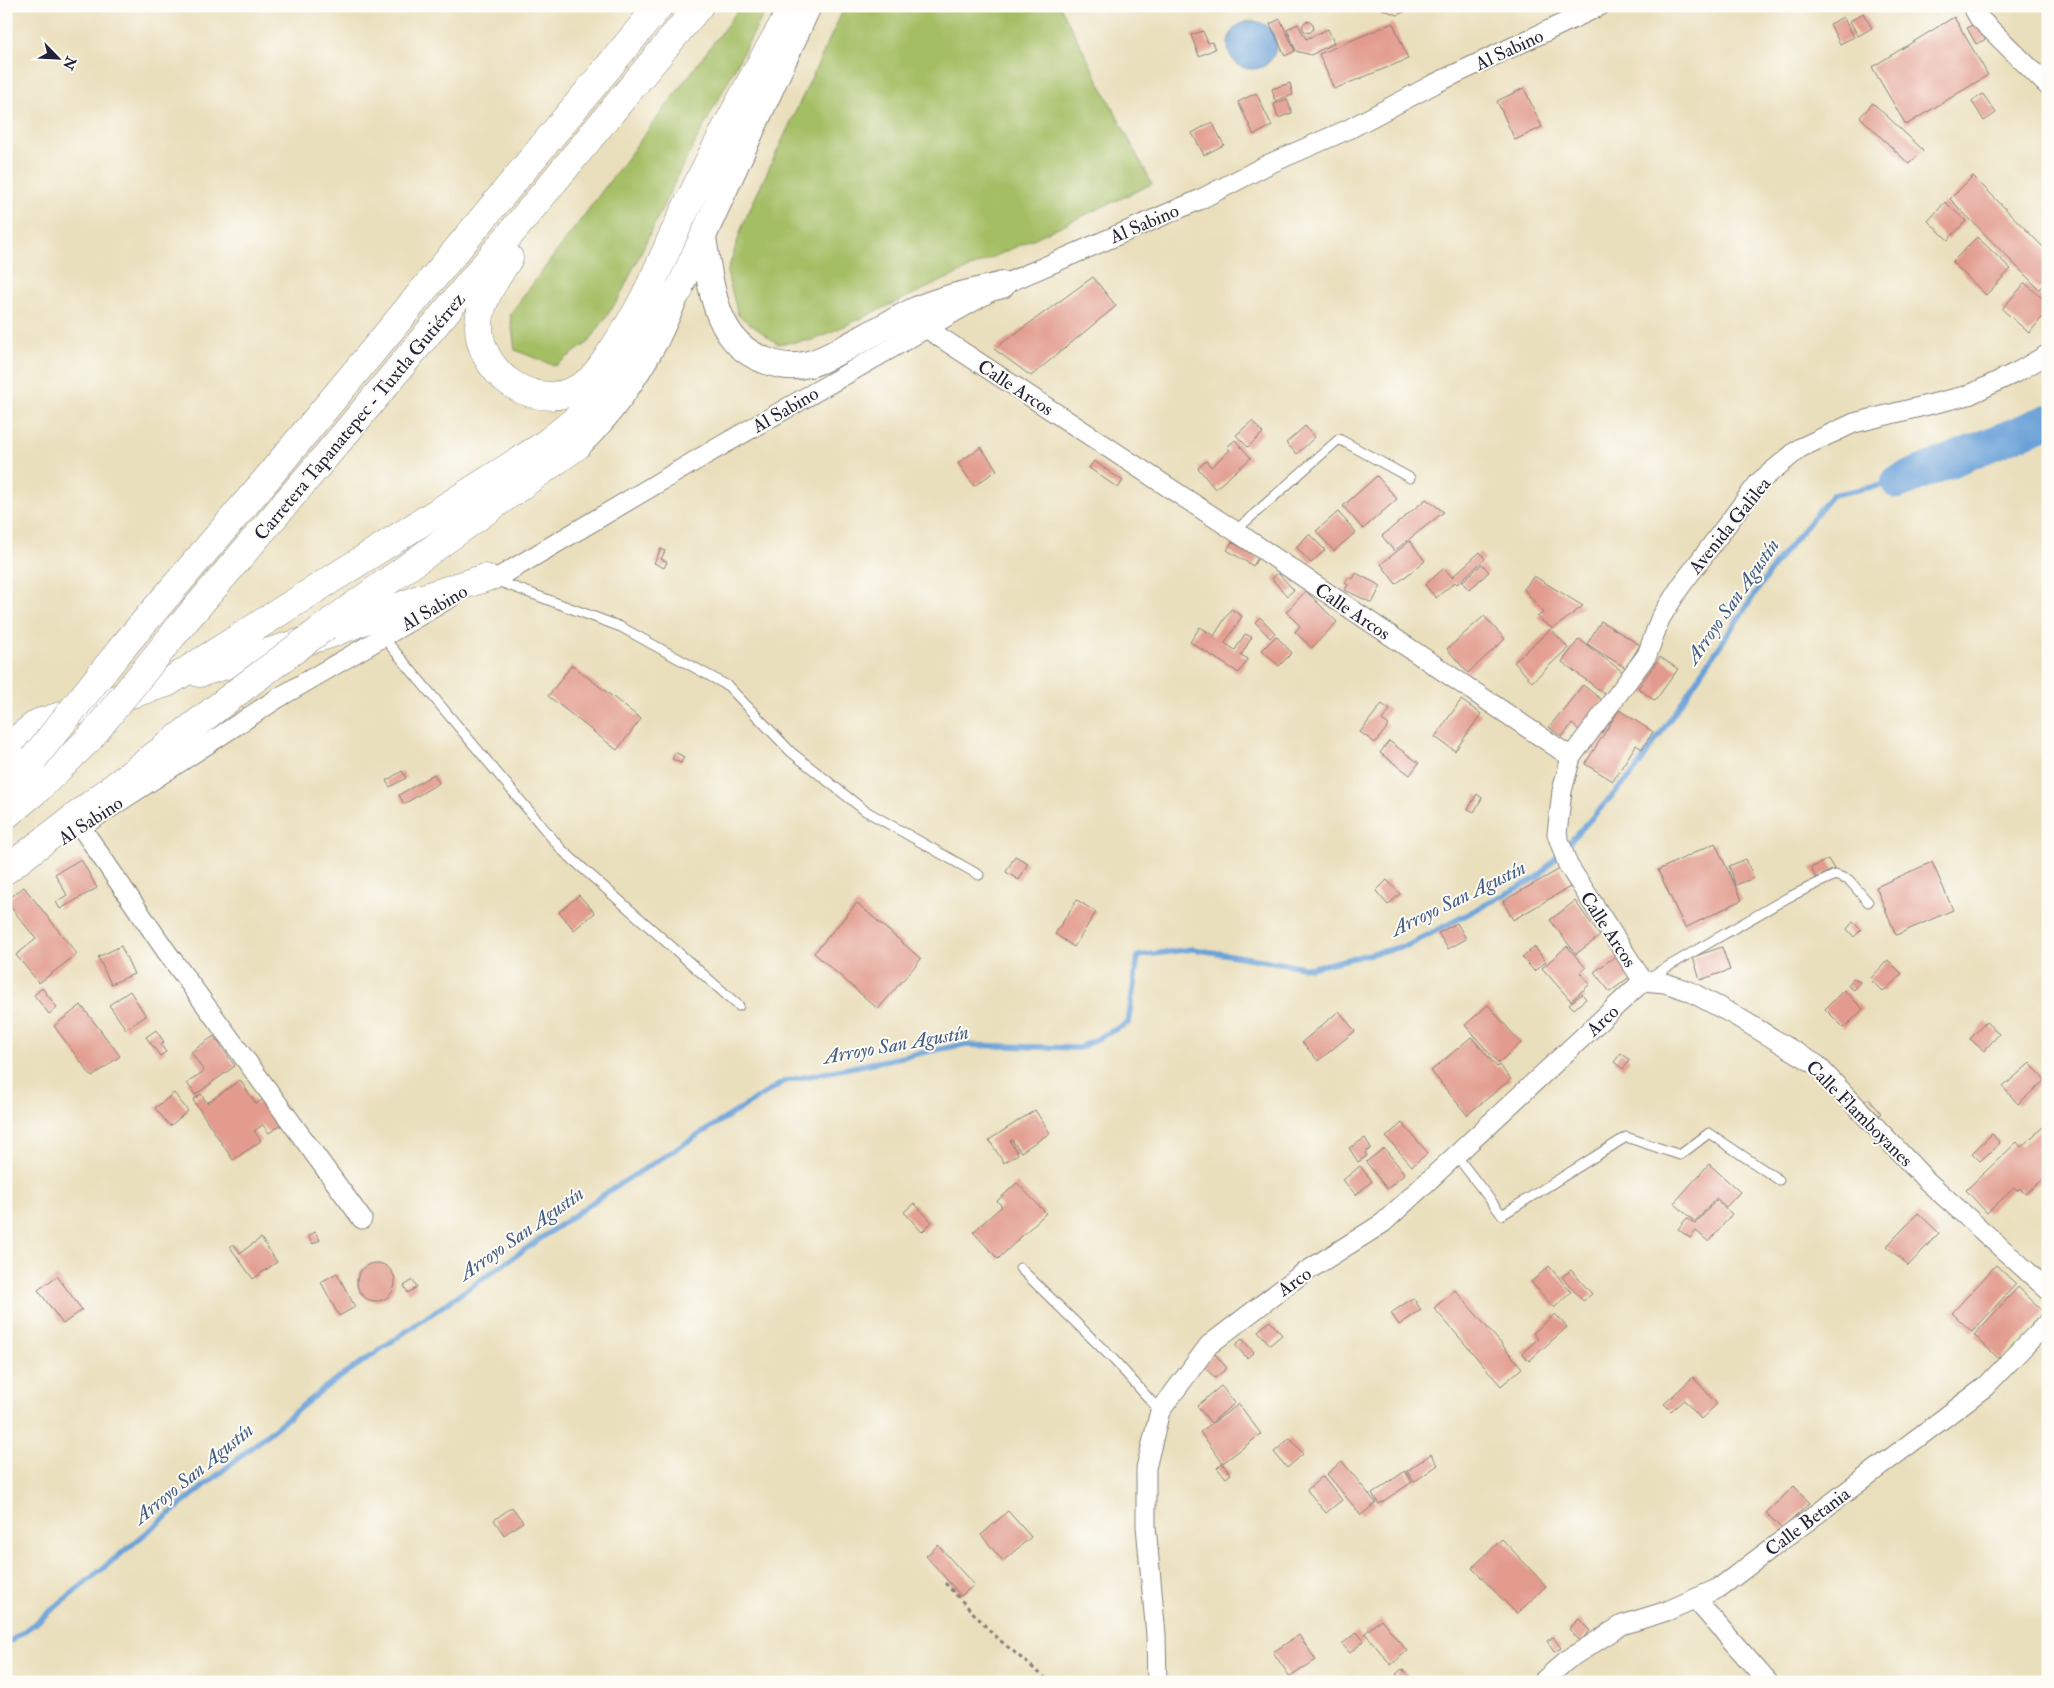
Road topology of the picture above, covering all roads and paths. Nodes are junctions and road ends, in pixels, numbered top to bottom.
1 (660, 6) edge
2 (699, 6) edge
3 (794, 6) edge
4 (808, 6) edge
5 (1600, 6) edge
6 (1972, 6) edge
7 (2048, 86) edge
8 (554, 184) junction
9 (703, 238) junction
10 (1002, 285) junction
11 (679, 290) junction
12 (926, 328) junction
13 (2048, 354) edge
14 (578, 445) joint
15 (1410, 478) dead end
16 (1235, 532) junction
17 (490, 579) junction
18 (383, 637) junction
19 (167, 683) junction
20 (6, 748) edge
21 (1571, 757) junction
22 (6, 781) edge
23 (6, 815) edge
24 (81, 827) junction
25 (6, 870) edge
26 (6, 875) edge
27 (979, 875) dead end
28 (1868, 902) dead end
29 (1643, 981) junction
30 (739, 1006) dead end
31 (1455, 1154) junction
32 (1778, 1180) dead end
33 (362, 1219) dead end
34 (1020, 1268) dead end
35 (2048, 1290) edge
36 (2048, 1322) edge
37 (1160, 1411) junction
38 (945, 1583) dead end
39 (1695, 1599) junction
40 (1050, 1682) edge
41 (1157, 1682) edge
42 (1542, 1682) edge
43 (1768, 1682) edge

1 - 22 highway, Carretera Tapanatepec - Tuxtla Gutiérrez, bridge
2 - 8 highway, Carretera Tapanatepec - Tuxtla Gutiérrez
3 - 8 highway
4 - 9 main road
5 - 10 street, Al Sabino
6 - 7 street
8 - 23 highway, Carretera Tapanatepec - Tuxtla Gutiérrez, bridge
9 - 10 main road
9 - 11 main road
10 - 12 street, Al Sabino
11 - 14 main road
11 - 19 highway
12 - 16 street, Calle Arcos
12 - 17 street, Al Sabino
13 - 21 street, Avenida Galilea
14 - 25 highway, bridge
15 - 16 lane
16 - 21 street, Calle Arcos
17 - 18 street, Al Sabino
17 - 19 highway
17 - 27 lane
18 - 24 street, Al Sabino
18 - 30 lane
19 - 20 highway
21 - 29 street, Calle Arcos
24 - 26 street, Al Sabino
24 - 33 street
28 - 29 lane
29 - 31 street, Arco
29 - 35 street, Calle Flamboyanes
31 - 32 lane
31 - 37 street, Arco
34 - 37 lane
36 - 39 street, Calle Betania
37 - 41 street, Arco
38 - 40 path
39 - 42 street, Calle Betania
39 - 43 street

